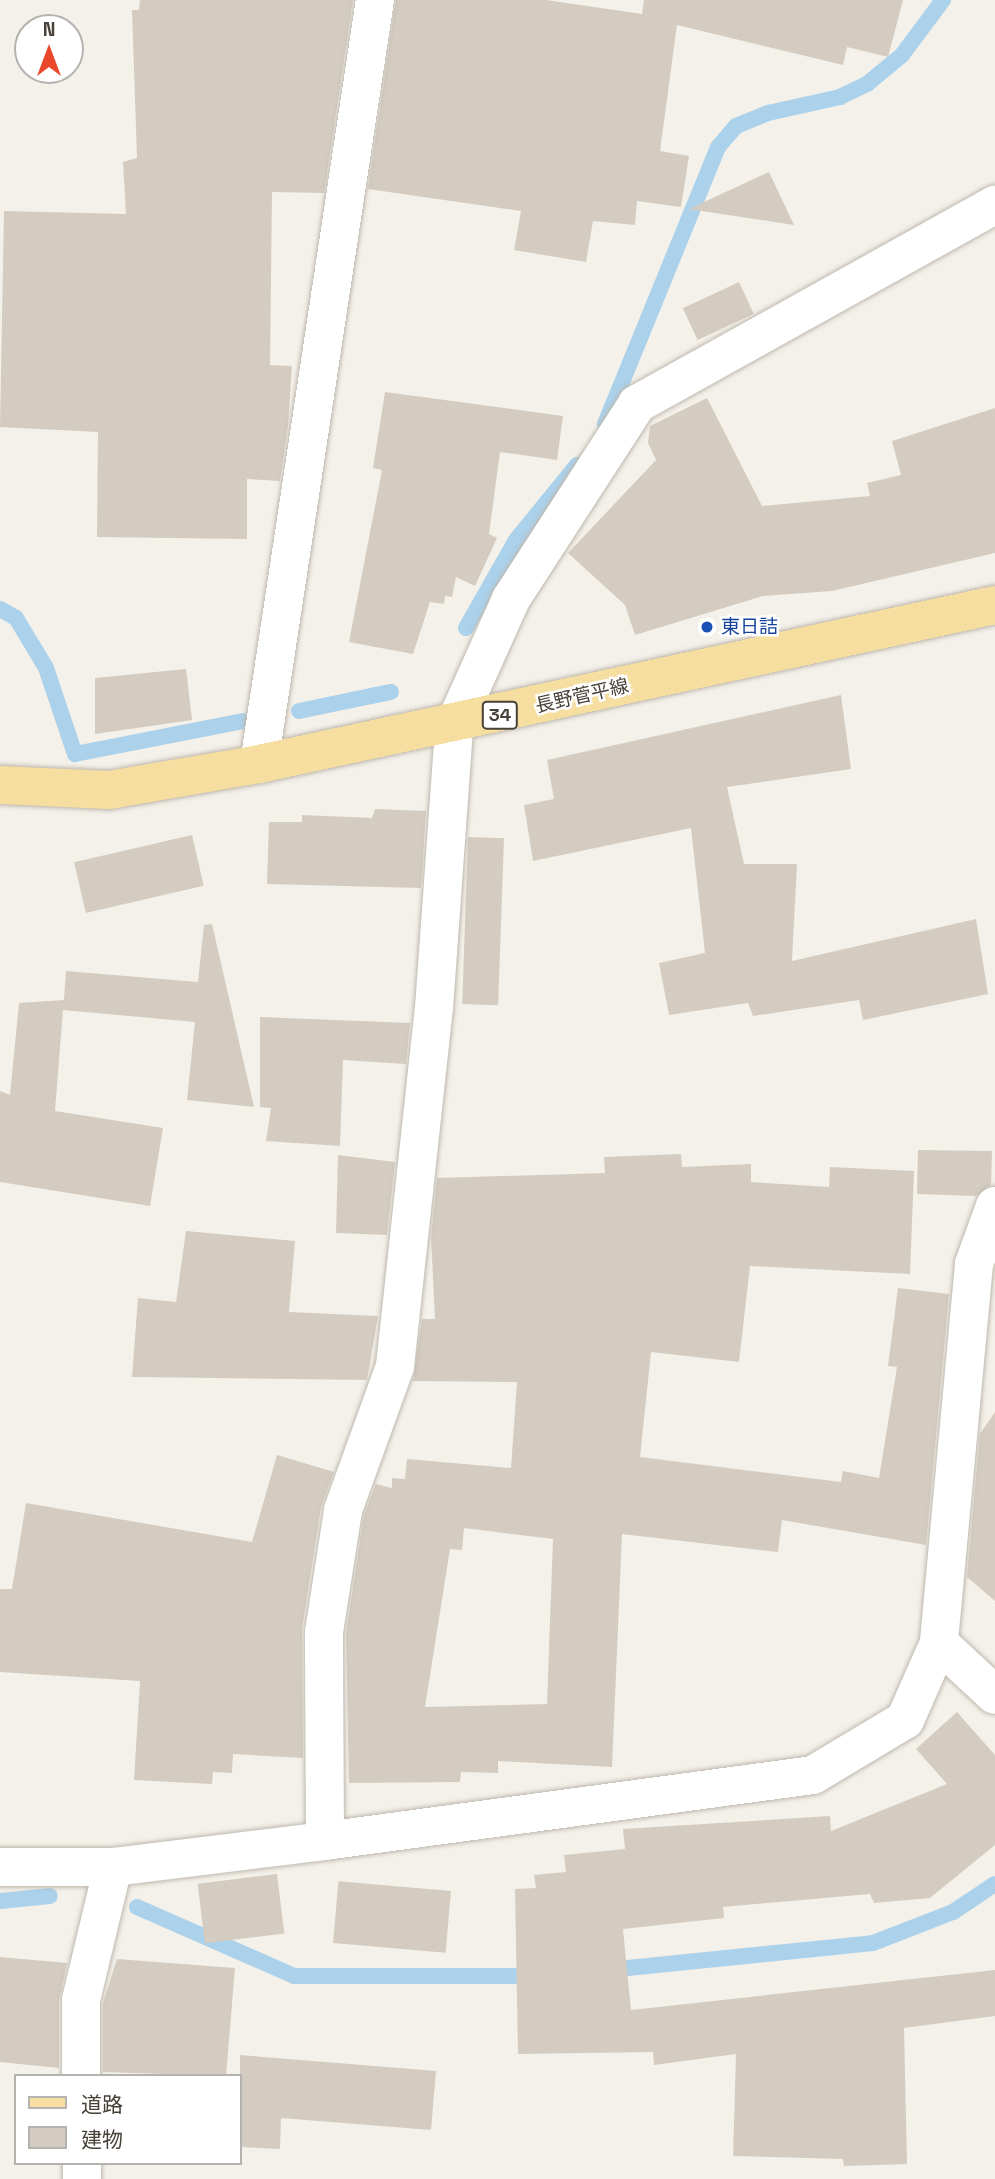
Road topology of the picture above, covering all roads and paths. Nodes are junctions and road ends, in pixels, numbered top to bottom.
1 (375, 0) edge
2 (995, 205) edge
3 (995, 605) edge
4 (454, 726) junction
5 (259, 764) junction
6 (0, 785) edge
7 (995, 1206) edge
8 (939, 1643) junction
9 (995, 1695) edge
10 (326, 1841) junction
11 (0, 1867) edge
12 (113, 1867) junction
13 (81, 2074) edge

1 - 5 street
2 - 4 street
3 - 4 main road, 長野菅平線 / 34
4 - 5 main road, 長野菅平線 / 34
4 - 10 street
5 - 6 main road, 長野菅平線 / 34
7 - 8 street
8 - 9 street
8 - 10 street
10 - 12 street
11 - 12 street
12 - 13 street

